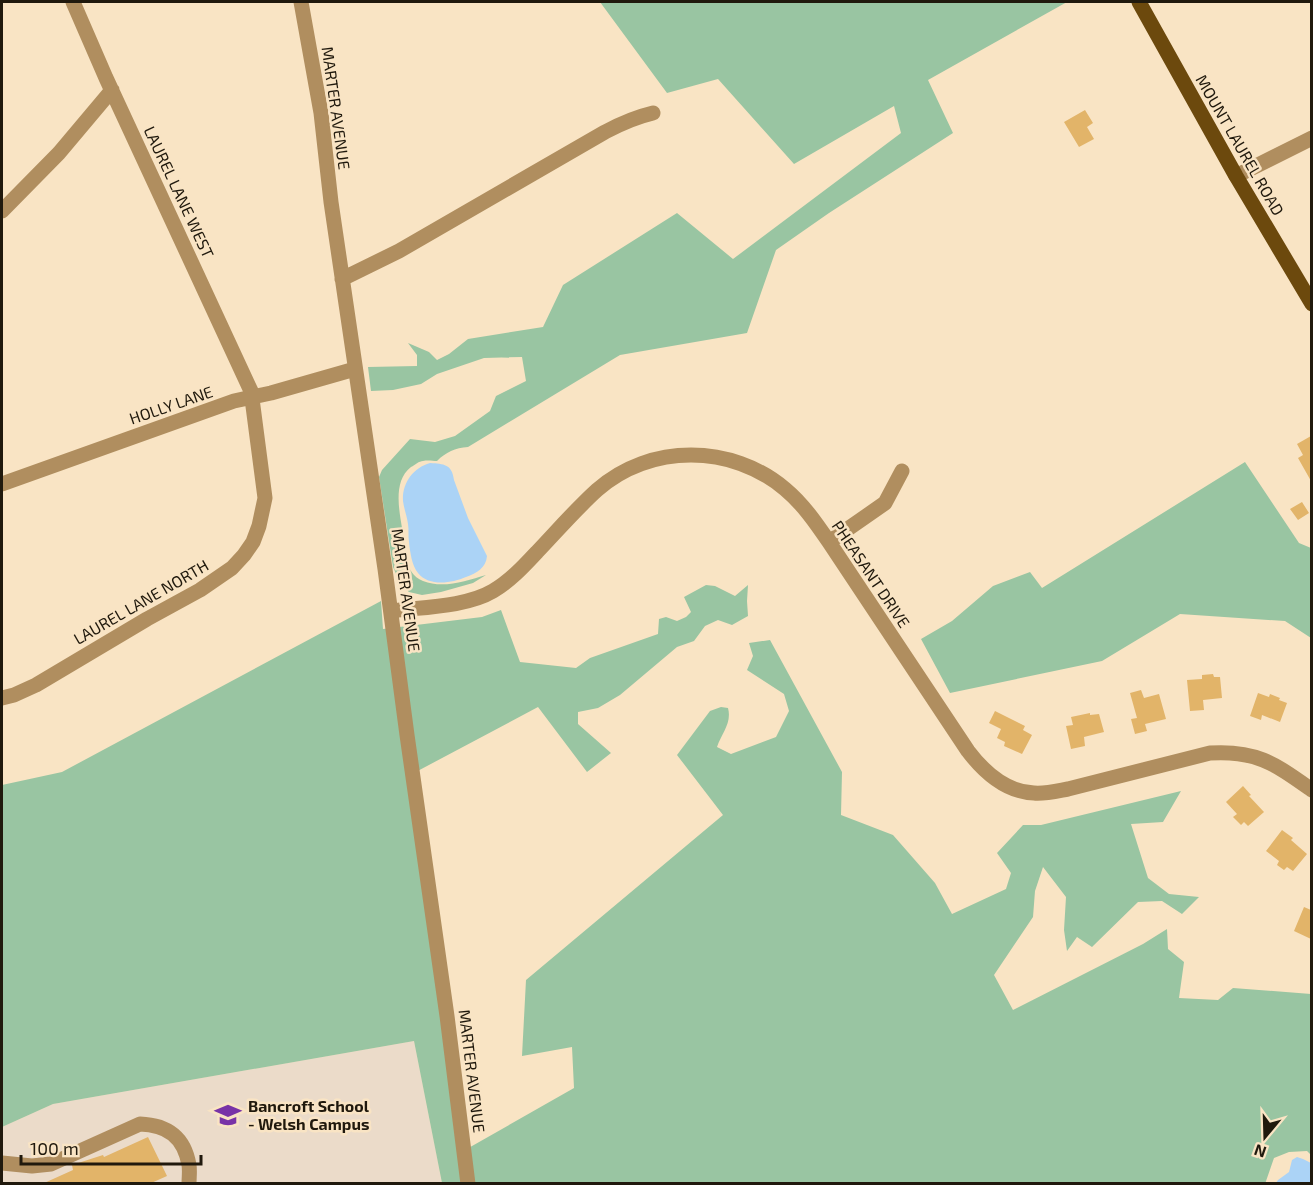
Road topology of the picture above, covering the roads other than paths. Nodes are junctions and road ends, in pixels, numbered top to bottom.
1 (73, 2) edge
2 (301, 2) edge
3 (1139, 2) edge
4 (112, 90) junction
5 (653, 114) dead end
6 (1311, 138) edge
7 (1236, 176) junction
8 (2, 211) edge
9 (342, 279) junction
10 (1311, 304) edge
11 (355, 369) junction
12 (252, 398) junction
13 (902, 471) dead end
14 (2, 484) edge
15 (829, 542) junction
16 (391, 611) junction
17 (2, 698) edge
18 (1311, 790) edge
19 (2, 1163) edge
20 (189, 1184) edge
21 (468, 1184) edge

1 - 4 street, LAUREL LANE WEST
2 - 9 street, MARTER AVENUE
3 - 7 main road, MOUNT LAUREL ROAD
4 - 8 street
4 - 12 street, LAUREL LANE WEST
5 - 9 street
6 - 7 street
7 - 10 main road, MOUNT LAUREL ROAD
9 - 11 street, MARTER AVENUE
11 - 12 street, HOLLY LANE
11 - 16 street, MARTER AVENUE
12 - 14 street, HOLLY LANE
12 - 17 street, LAUREL LANE NORTH
13 - 15 street
15 - 16 street, PHEASANT DRIVE
15 - 18 street, PHEASANT DRIVE
16 - 21 street, MARTER AVENUE
19 - 20 street

